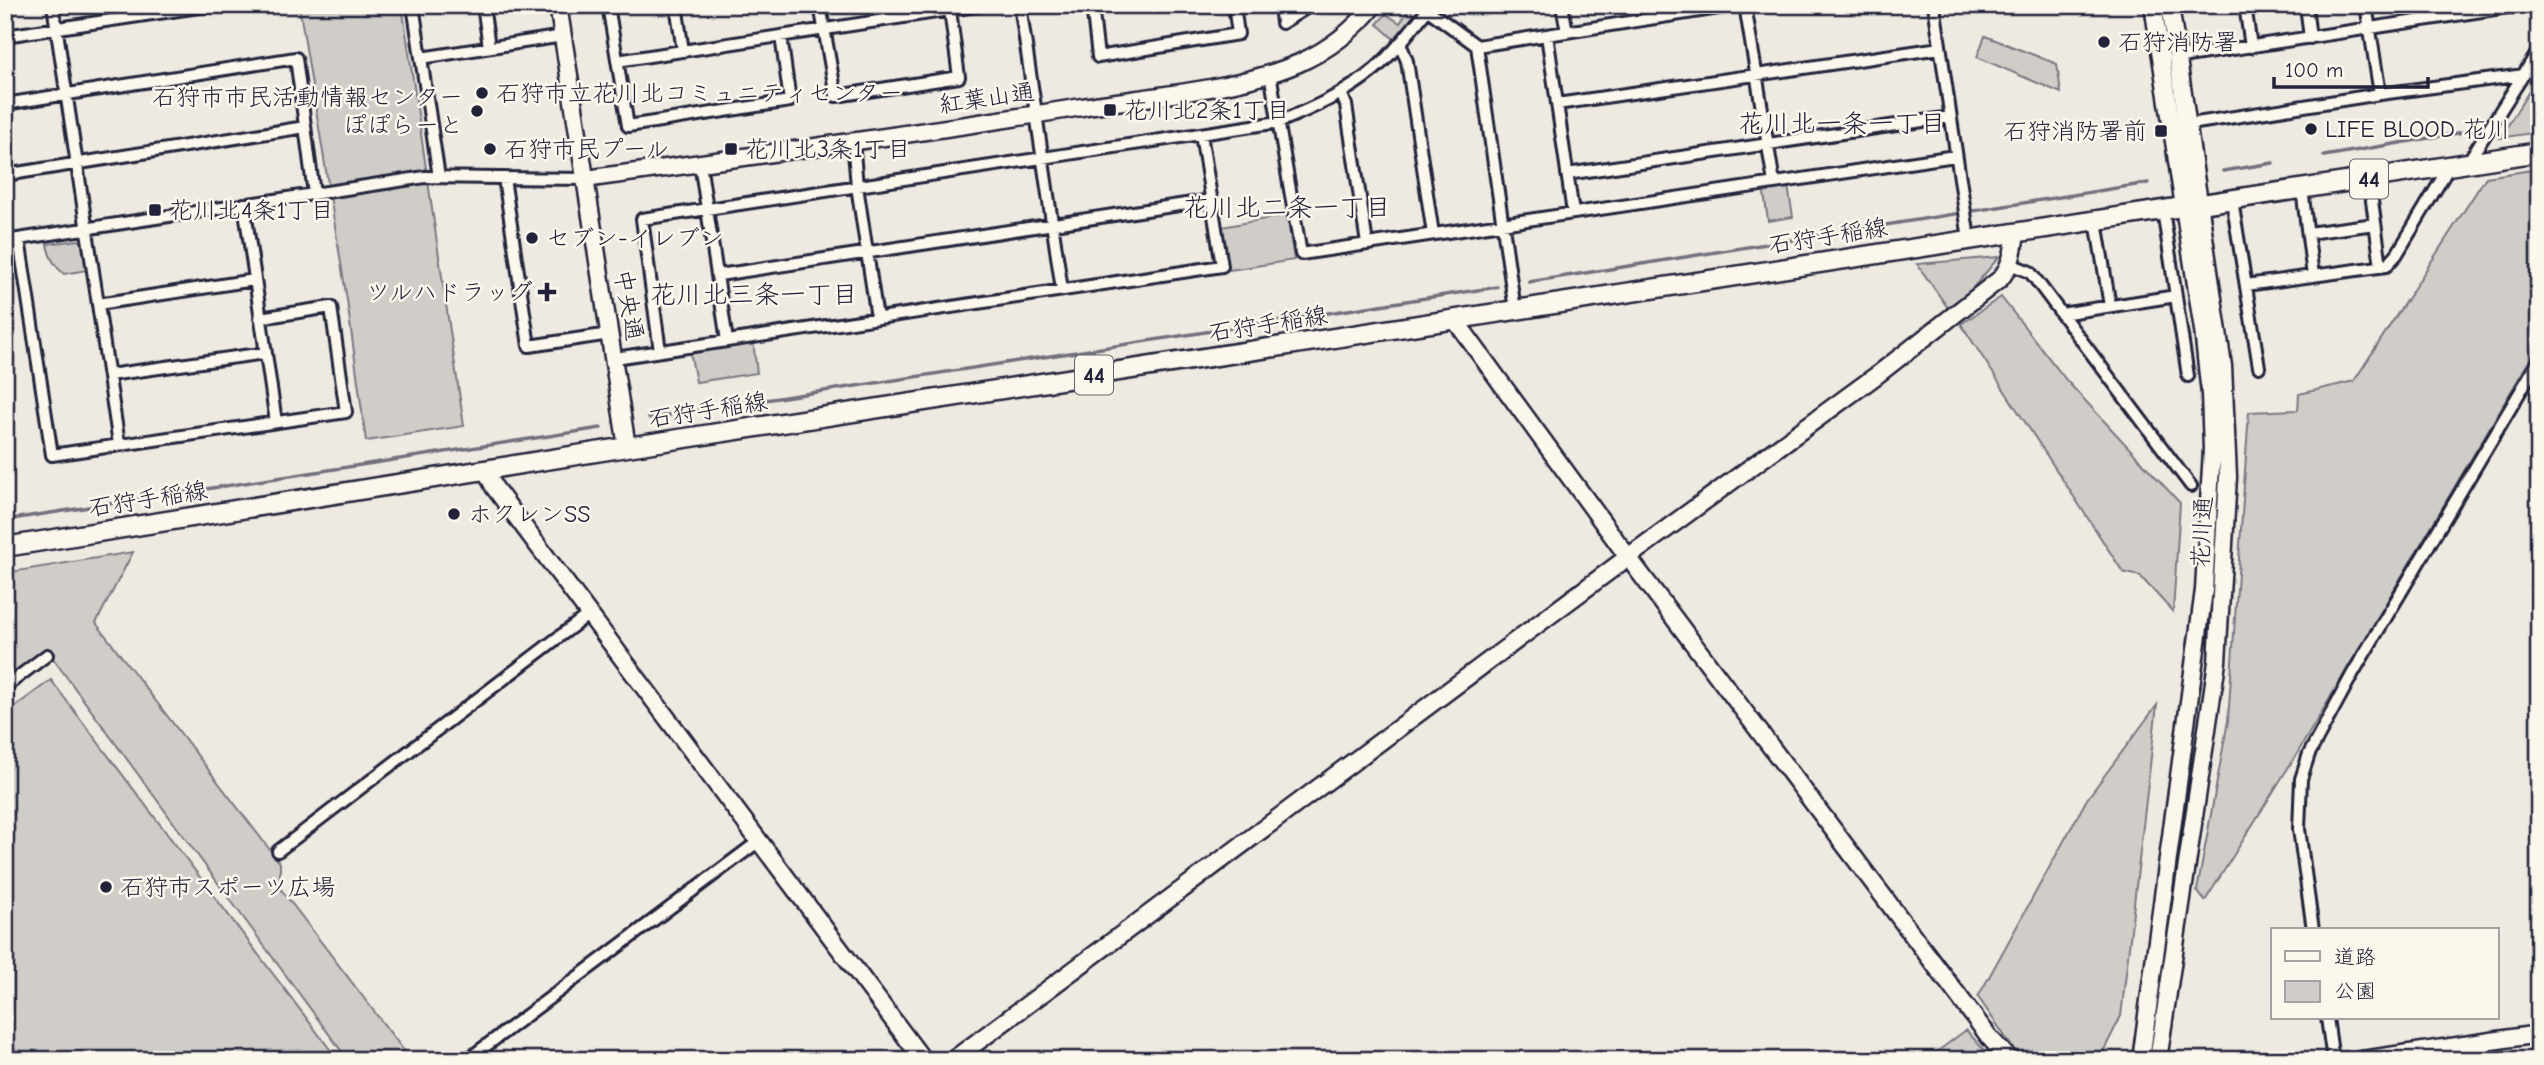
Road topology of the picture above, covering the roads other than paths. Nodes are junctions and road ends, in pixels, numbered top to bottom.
1 (53, 5) edge
2 (212, 5) edge
3 (413, 5) edge
4 (483, 5) edge
5 (558, 5) edge
6 (608, 5) edge
7 (676, 5) edge
8 (820, 5) edge
9 (982, 5) edge
10 (1020, 5) edge
11 (1092, 5) edge
12 (1234, 5) edge
13 (1280, 5) edge
14 (1311, 5) edge
15 (1374, 5) edge
16 (1562, 5) edge
17 (1738, 5) edge
18 (1745, 5) edge
19 (1934, 5) edge
20 (2153, 5) edge
21 (2170, 5) edge
22 (2245, 5) edge
23 (2306, 5) edge
24 (2366, 5) edge
25 (2427, 5) edge
26 (2521, 5) edge
27 (1425, 7) edge
28 (1699, 8) edge
29 (2491, 8) edge
30 (950, 10) junction
31 (2429, 19) junction
32 (56, 28) junction
33 (824, 29) junction
34 (2369, 29) junction
35 (1567, 32) junction
36 (5, 36) edge
37 (563, 36) junction
38 (781, 36) junction
39 (1546, 36) junction
40 (2310, 37) junction
41 (1400, 43) junction
42 (1477, 46) junction
43 (489, 47) junction
44 (2251, 47) junction
45 (1940, 48) junction
46 (2539, 50) edge
47 (682, 51) junction
48 (421, 58) junction
49 (2169, 59) junction
50 (617, 61) junction
51 (1270, 73) junction
52 (1756, 74) junction
53 (2524, 75) junction
54 (1341, 93) junction
55 (2380, 94) junction
56 (66, 95) junction
57 (5, 104) edge
58 (1557, 104) junction
59 (1035, 115) junction
60 (1950, 117) junction
61 (1279, 122) junction
62 (2188, 125) junction
63 (305, 127) junction
64 (2170, 127) junction
65 (1201, 134) junction
66 (853, 141) junction
67 (1767, 143) junction
68 (2539, 152) edge
69 (1955, 156) junction
70 (1042, 158) junction
71 (2468, 162) junction
72 (700, 163) junction
73 (77, 164) junction
74 (2449, 167) junction
75 (1567, 174) junction
76 (5, 175) edge
77 (439, 177) junction
78 (504, 178) junction
79 (585, 179) junction
80 (2369, 179) junction
81 (1773, 183) junction
82 (857, 186) junction
83 (2302, 190) junction
84 (314, 194) junction
85 (1212, 200) junction
86 (2232, 200) junction
87 (244, 204) junction
88 (2191, 206) junction
89 (707, 209) junction
90 (2163, 210) junction
91 (1573, 213) junction
92 (2096, 221) junction
93 (1052, 224) junction
94 (1503, 224) junction
95 (2375, 224) junction
96 (86, 228) junction
97 (2016, 233) junction
98 (2308, 233) junction
99 (1433, 234) junction
100 (19, 239) junction
101 (1969, 239) junction
102 (5, 241) edge
103 (1367, 244) junction
104 (867, 252) junction
105 (2010, 264) junction
106 (2381, 267) junction
107 (719, 275) junction
108 (2314, 276) junction
109 (254, 280) junction
110 (2246, 285) junction
111 (1062, 290) junction
112 (2176, 296) junction
113 (98, 304) junction
114 (2110, 306) junction
115 (1516, 310) junction
116 (2062, 314) junction
117 (260, 318) junction
118 (877, 318) junction
119 (1455, 320) junction
120 (611, 334) junction
121 (727, 341) junction
122 (660, 351) junction
123 (265, 353) junction
124 (615, 358) junction
125 (2539, 360) edge
126 (2259, 367) dead end
127 (109, 375) junction
128 (2188, 376) dead end
129 (275, 422) junction
130 (120, 444) junction
131 (627, 447) junction
132 (485, 470) junction
133 (2192, 486) dead end
134 (5, 547) edge
135 (1628, 557) junction
136 (589, 614) junction
137 (47, 655) dead end
138 (5, 687) edge
139 (759, 841) junction
140 (278, 851) dead end
141 (2313, 928) edge
142 (2327, 1020) edge
143 (2539, 1034) edge
144 (467, 1060) edge
145 (923, 1060) edge
146 (953, 1060) edge
147 (2010, 1060) edge
148 (2141, 1060) edge
149 (2158, 1060) edge
150 (2333, 1060) edge
151 (2362, 1060) edge

1 - 32 street
2 - 32 street
3 - 48 street
4 - 43 street
5 - 37 street, 中央通
6 - 50 street
7 - 47 street
8 - 33 street
9 - 30 street
10 - 59 street
11 - 12 street
13 - 14 street
15 - 51 street, 紅葉山通
16 - 35 street
17 - 28 street
18 - 52 street
19 - 45 street
20 - 49 street, 花川通
21 - 49 street, 花川通
22 - 44 street
23 - 40 street
24 - 34 street
25 - 31 street
26 - 29 street
27 - 41 street
27 - 42 street
28 - 35 street
29 - 31 street
30 - 33 street
30 - 33 street
31 - 34 street
32 - 36 street
32 - 56 street
33 - 38 street
34 - 40 street
34 - 55 street
35 - 39 street
37 - 43 street
37 - 79 street, 中央通
38 - 47 street
38 - 50 street
39 - 42 street
39 - 58 street
40 - 44 street
41 - 54 street
41 - 99 street
42 - 94 street
43 - 48 street
44 - 49 street
45 - 52 street
45 - 60 street
46 - 53 street
47 - 50 street
48 - 77 street
49 - 62 street, 花川通
49 - 64 street, 花川通
51 - 59 street, 紅葉山通
51 - 61 street
52 - 58 street
52 - 67 street
53 - 55 street
53 - 71 street
54 - 61 street
54 - 103 street
55 - 62 street
56 - 57 street
56 - 63 street
56 - 73 street
58 - 75 street
59 - 66 street, 紅葉山通
59 - 70 street
60 - 67 street
60 - 69 street
61 - 65 street
61 - 103 street
62 - 64 street
62 - 88 street, 花川通
63 - 73 street
63 - 84 street
64 - 88 street, 花川通
65 - 70 street
65 - 85 street
66 - 72 street, 紅葉山通
66 - 82 street
67 - 75 street
67 - 81 street
68 - 71 main road, 石狩手稲線 / 44
69 - 81 street
69 - 101 street
70 - 82 street
70 - 93 street
71 - 74 main road, 石狩手稲線 / 44
72 - 79 street, 紅葉山通
72 - 89 street
73 - 76 street
73 - 96 street
74 - 80 main road, 石狩手稲線 / 44
74 - 106 street
75 - 91 street
77 - 78 street
77 - 84 street
78 - 79 street
78 - 120 street
79 - 120 street, 中央通
80 - 83 main road, 石狩手稲線 / 44
80 - 95 street
81 - 91 street
82 - 89 street
82 - 104 street
83 - 86 main road, 石狩手稲線 / 44
83 - 98 street
84 - 87 street
85 - 93 street
85 - 111 street
86 - 88 main road, 石狩手稲線 / 44
86 - 110 street
87 - 96 street
87 - 109 street
88 - 90 main road, 石狩手稲線 / 44
88 - 148 street, 花川通
88 - 149 street, 花川通
89 - 107 street
89 - 122 street
90 - 92 main road, 石狩手稲線 / 44
90 - 112 street
91 - 94 street
92 - 97 main road, 石狩手稲線 / 44
92 - 114 street
93 - 104 street
93 - 111 street
94 - 99 street
94 - 115 street
95 - 98 street
95 - 106 street
96 - 100 street
96 - 113 street
97 - 101 main road, 石狩手稲線 / 44
97 - 105 street
98 - 108 street
99 - 103 street
100 - 102 street
100 - 130 street
101 - 115 main road, 石狩手稲線 / 44
104 - 107 street
104 - 118 street
105 - 116 street
105 - 135 street
106 - 108 street
107 - 121 street
108 - 110 street
109 - 113 street
109 - 117 street
110 - 126 street
111 - 118 street
112 - 114 street
112 - 128 street
113 - 127 street
114 - 116 street
115 - 119 main road, 石狩手稲線 / 44
116 - 133 street
117 - 123 street
117 - 129 street
118 - 121 street
119 - 131 main road, 石狩手稲線 / 44
119 - 135 street
120 - 124 street, 中央通
121 - 122 street
122 - 124 street
123 - 127 street
123 - 129 street
124 - 131 street, 中央通
125 - 141 street
127 - 130 street
129 - 130 street
131 - 132 main road, 石狩手稲線 / 44
132 - 134 main road, 石狩手稲線 / 44
132 - 136 street
135 - 146 street
135 - 147 street
136 - 139 street
136 - 140 street
137 - 138 street
139 - 144 street
139 - 145 street
142 - 150 street
143 - 151 street

